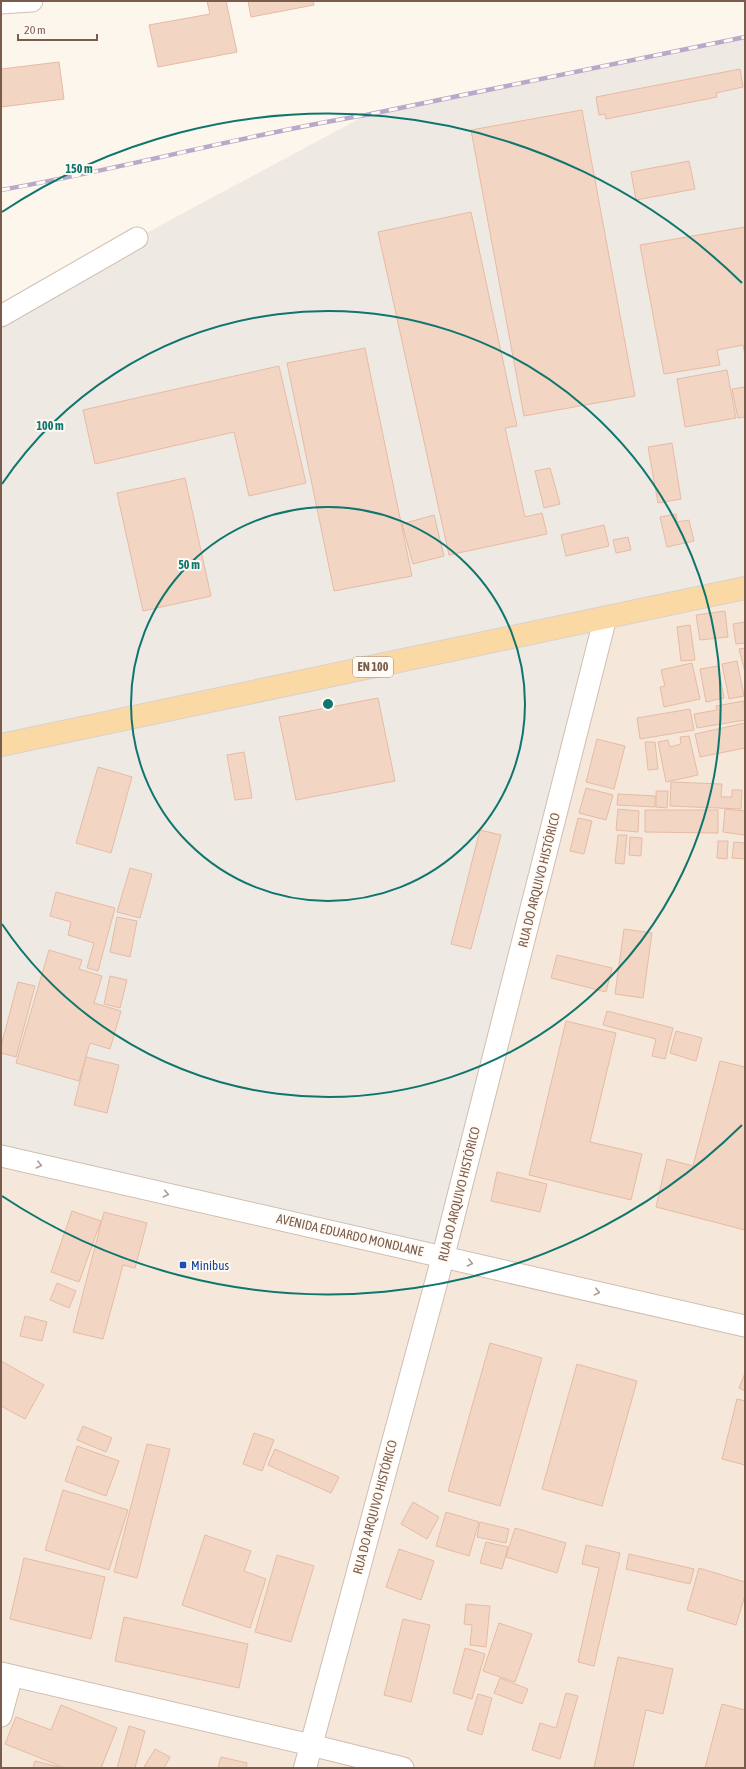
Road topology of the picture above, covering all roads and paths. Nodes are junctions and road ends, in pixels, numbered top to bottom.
1 (32, 1) edge
2 (1, 3) edge
3 (137, 238) dead end
4 (1, 316) edge
5 (745, 588) edge
6 (605, 619) junction
7 (1, 745) edge
8 (1, 1156) edge
9 (443, 1257) junction
10 (745, 1326) edge
11 (6, 1675) edge
12 (1, 1716) edge
13 (311, 1745) junction
14 (305, 1768) edge
15 (403, 1768) edge

1 - 2 street
3 - 4 street
5 - 6 main road, EN 100
6 - 7 main road, EN 100
6 - 9 street, RUA DO ARQUIVO HISTÓRICO
8 -> 9 street, AVENIDA EDUARDO MONDLANE
9 -> 10 street, AVENIDA EDUARDO MONDLANE
9 - 13 street, RUA DO ARQUIVO HISTÓRICO
11 - 12 street
11 - 13 street
13 - 14 street, RUA DO ARQUIVO HISTÓRICO
13 - 15 street

